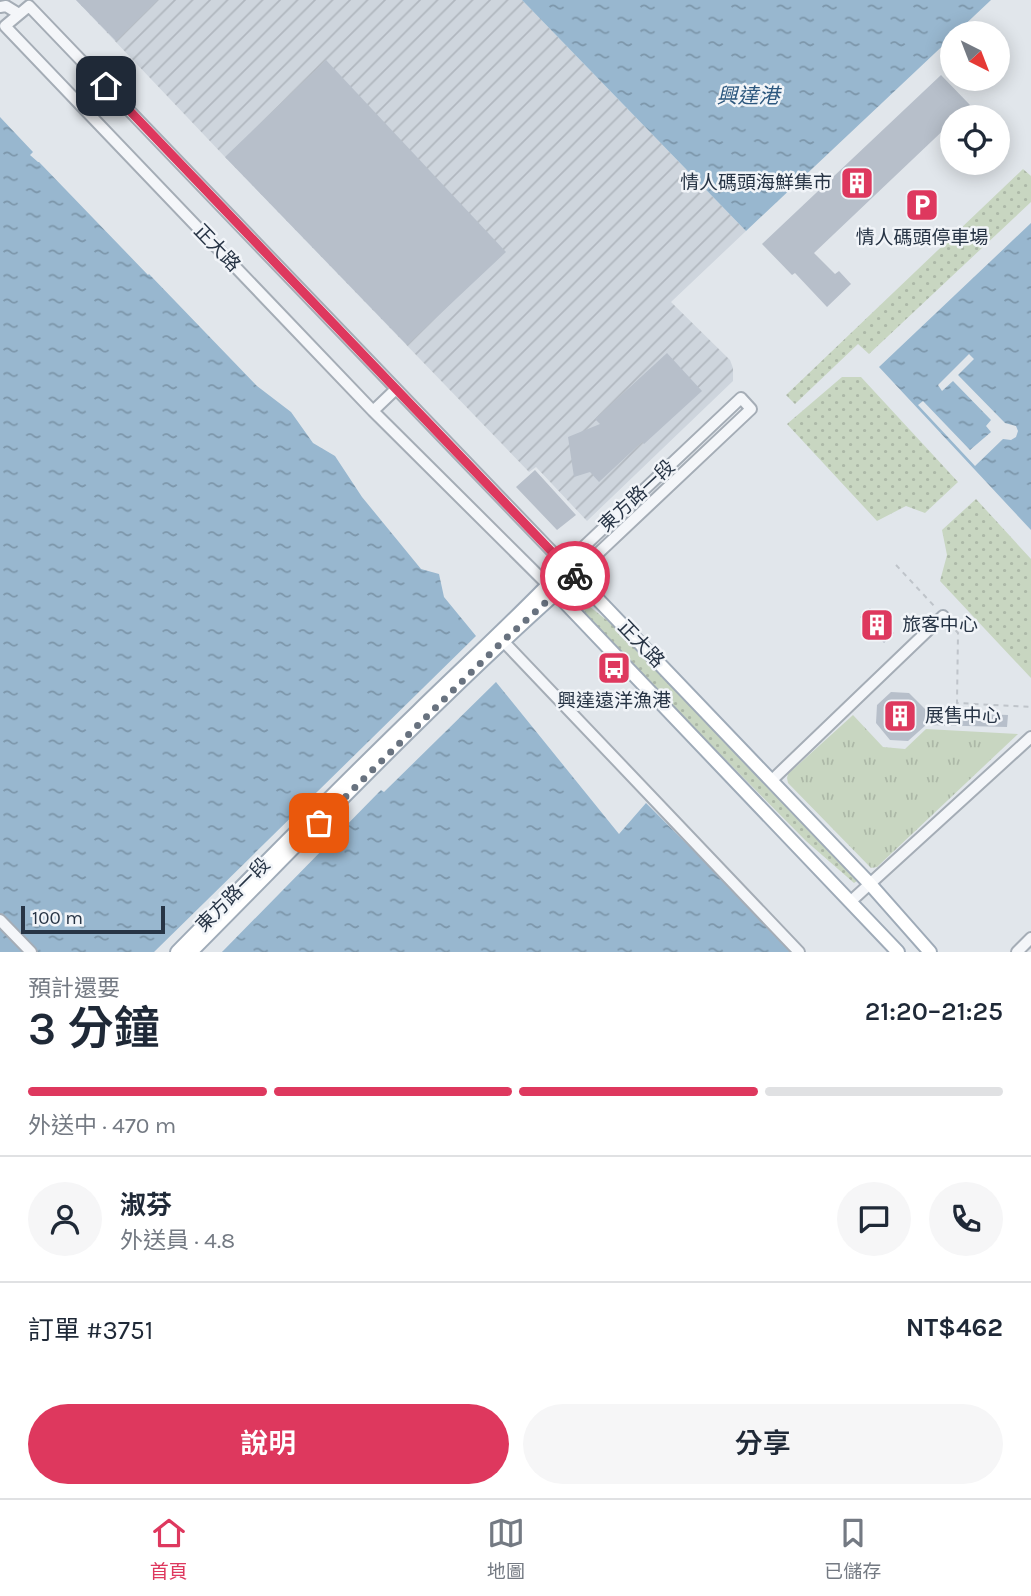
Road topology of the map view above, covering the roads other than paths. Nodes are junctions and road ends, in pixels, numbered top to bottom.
1 (0, 7) edge
2 (19, 14) junction
3 (396, 389) junction
4 (373, 411) junction
5 (566, 566) junction
6 (575, 576) junction
7 (552, 589) junction
8 (943, 616) dead end
9 (503, 641) junction
10 (1031, 737) edge
11 (771, 781) junction
12 (870, 884) junction
13 (850, 902) junction
14 (0, 920) edge
15 (1031, 938) edge
16 (31, 952) edge
17 (177, 952) edge
18 (191, 952) edge
19 (799, 952) edge
20 (898, 952) edge
21 (930, 952) edge
22 (1017, 952) edge

1 - 2 street
2 - 3 street, 正大路
2 - 4 street, 正大路
3 - 4 street
3 - 5 street, 正大路
4 - 7 street, 正大路
5 - 6 main road, 正大路
5 - 6 street, 東方路一段
5 - 7 main road, 東方路一段
6 - 7 street, 東方路一段
6 - 11 main road, 正大路
7 - 9 main road, 東方路一段
7 - 13 main road, 正大路
7 - 17 main road, 東方路一段
8 - 11 street
9 - 18 main road, 東方路一段
9 - 19 street
10 - 12 street
11 - 12 main road, 正大路
12 - 13 street
12 - 21 main road, 正大路
13 - 20 main road, 正大路
14 - 16 street
15 - 22 street

